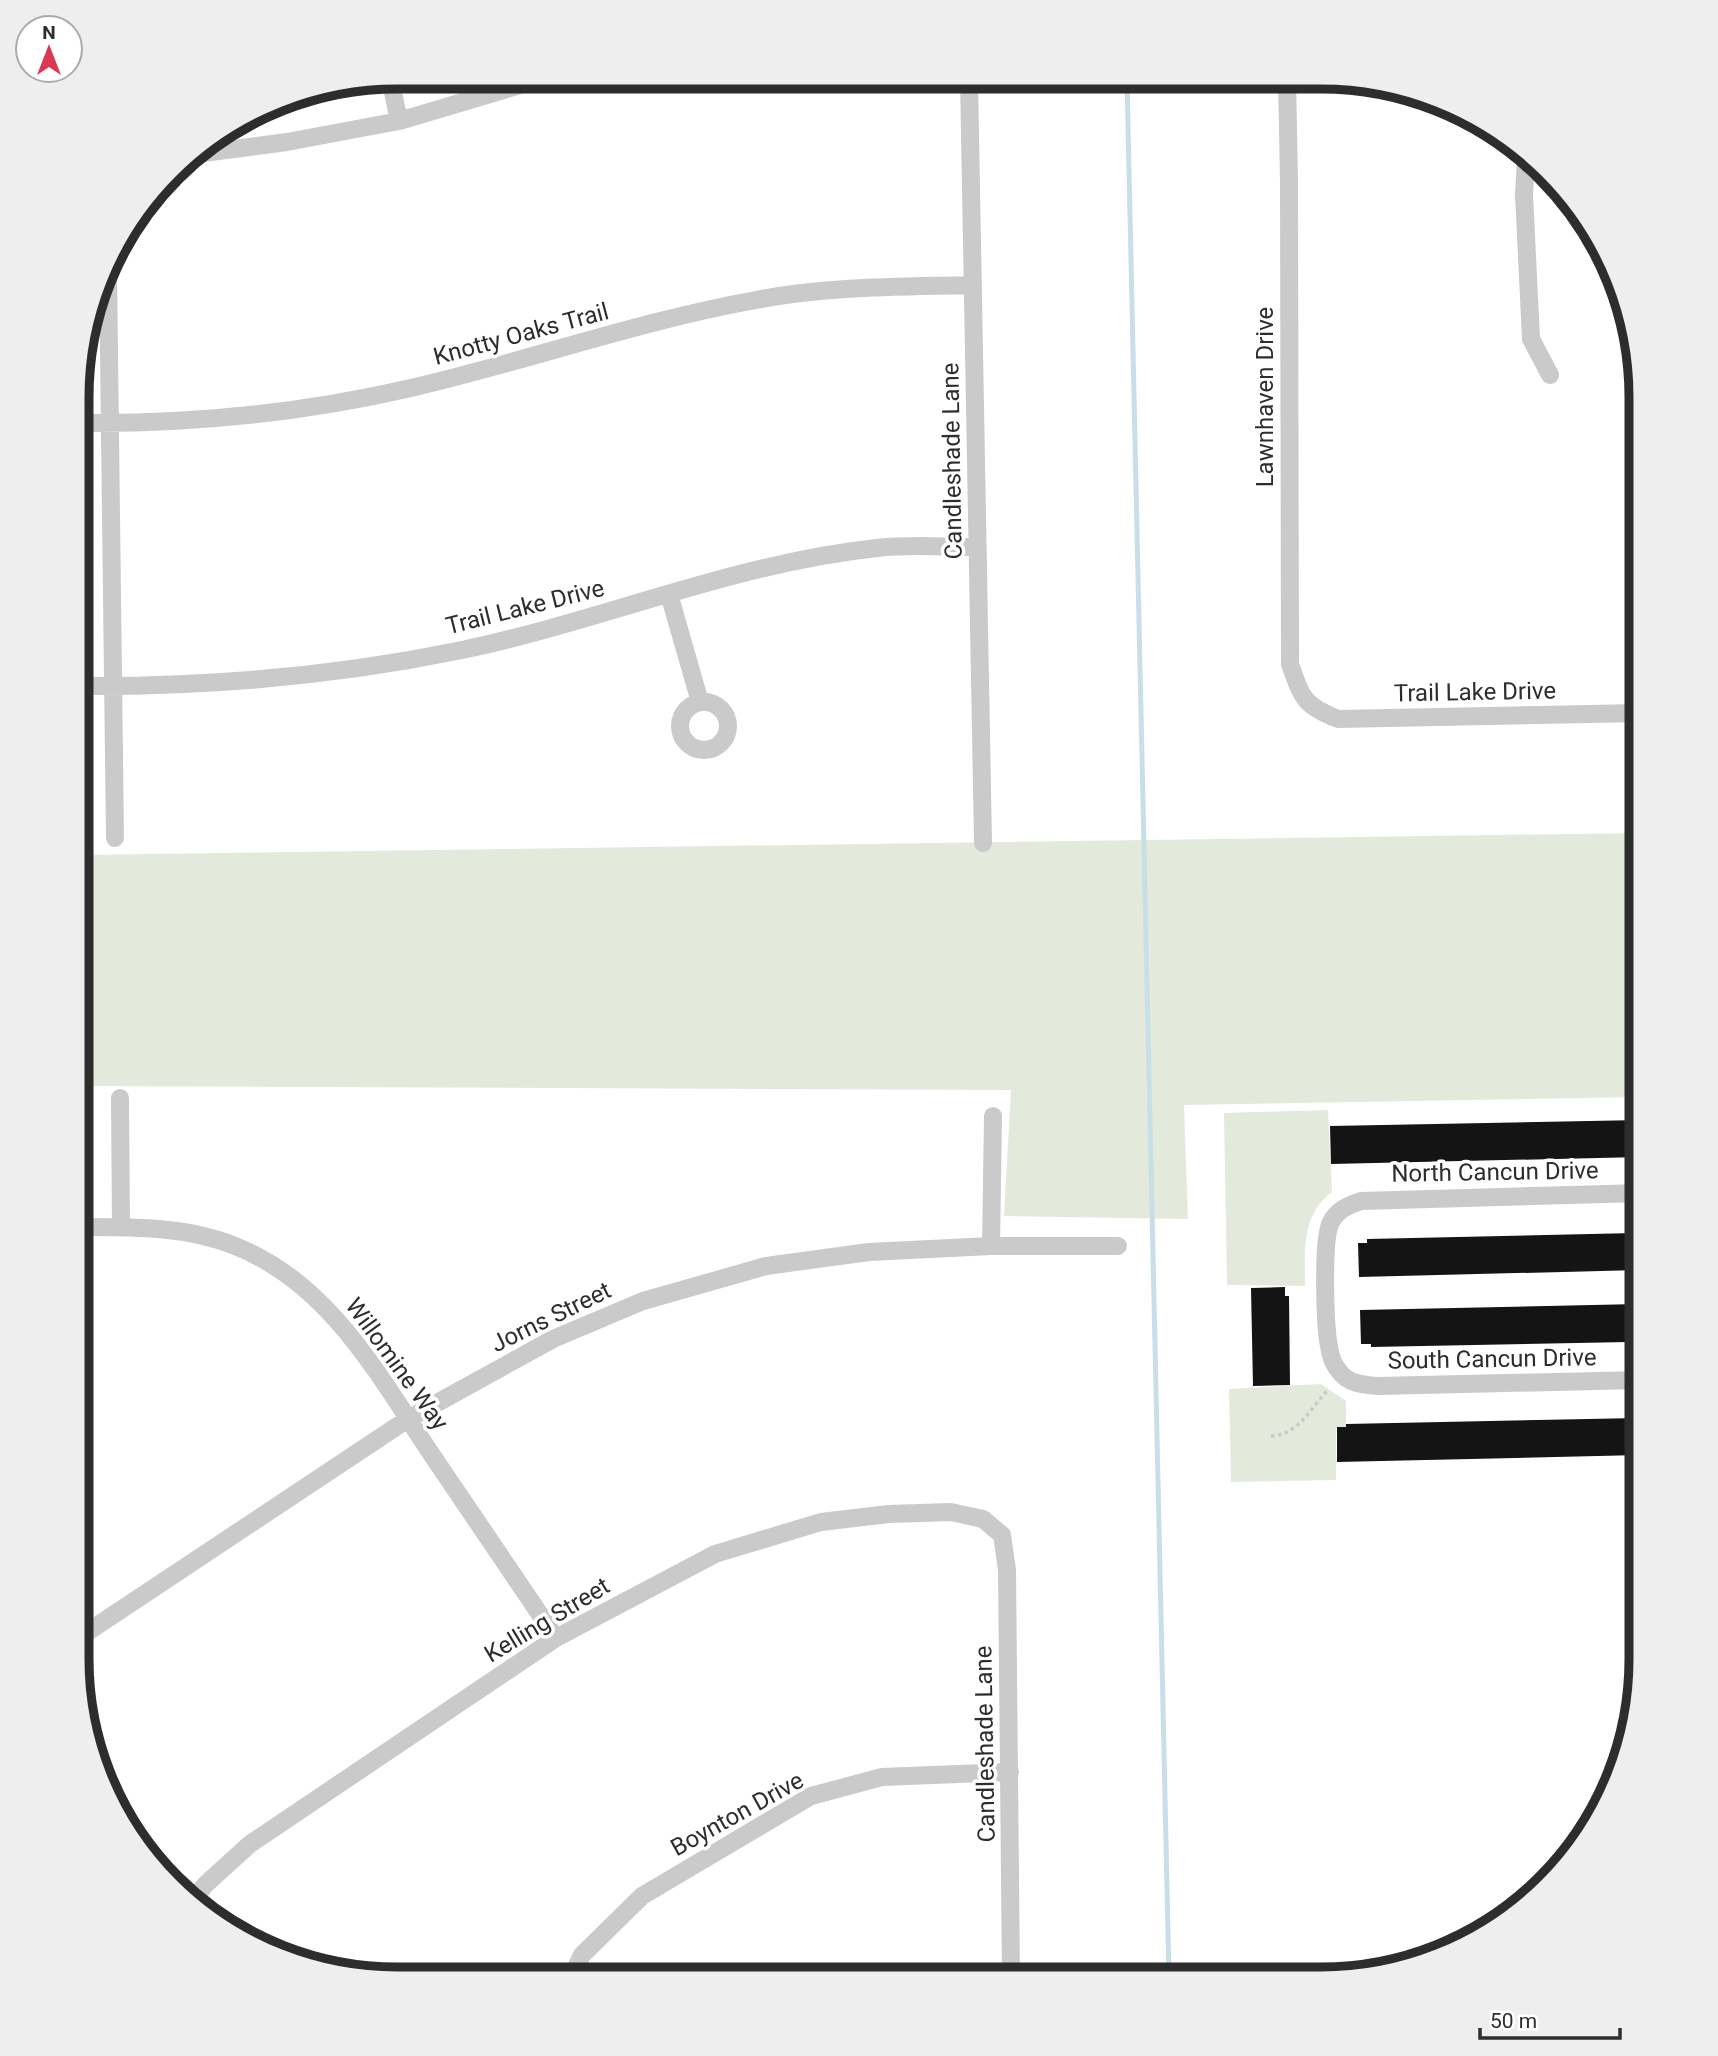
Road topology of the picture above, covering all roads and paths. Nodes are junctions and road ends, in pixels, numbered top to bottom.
1 (392, 89) edge
2 (507, 89) edge
3 (969, 89) edge
4 (1287, 89) edge
5 (399, 121) junction
6 (211, 152) edge
7 (1526, 167) edge
8 (973, 285) junction
9 (108, 292) edge
10 (1550, 375) dead end
11 (89, 423) edge
12 (110, 423) junction
13 (978, 547) junction
14 (668, 594) junction
15 (89, 686) edge
16 (113, 686) junction
17 (700, 702) dead end
18 (1313, 709) joint
19 (1629, 713) edge
20 (115, 838) dead end
21 (983, 843) dead end
22 (120, 1098) dead end
23 (993, 1116) dead end
24 (1629, 1193) edge
25 (89, 1227) edge
26 (121, 1227) junction
27 (992, 1246) junction
28 (1118, 1246) dead end
29 (1347, 1378) joint
30 (1629, 1380) edge
31 (1329, 1389) dead end
32 (408, 1419) junction
33 (1271, 1436) dead end
34 (983, 1519) joint
35 (89, 1631) edge
36 (556, 1638) junction
37 (1010, 1772) junction
38 (198, 1893) edge
39 (576, 1967) edge
40 (1011, 1967) edge

1 - 5 street
2 - 5 street
3 - 8 street, Candleshade Lane
4 - 18 street, Lawnhaven Drive
5 - 6 street
7 - 10 street
8 - 12 street, Knotty Oaks Trail
8 - 13 street, Candleshade Lane
9 - 12 street
11 - 12 street, Knotty Oaks Trail
12 - 16 street
13 - 14 street, Trail Lake Drive
13 - 21 street, Candleshade Lane
14 - 16 street, Trail Lake Drive
14 - 17 street
15 - 16 street, Trail Lake Drive
16 - 20 street
18 - 19 street, Trail Lake Drive
22 - 26 street
23 - 27 street
24 - 29 street, North Cancun Drive
25 - 26 street, Willomine Way
26 - 32 street, Willomine Way
27 - 28 street, Jorns Street
27 - 32 street, Jorns Street
29 - 30 street, South Cancun Drive
31 - 33 path
32 - 35 street, Jorns Street
32 - 36 street, Willomine Way
34 - 36 street, Kelling Street
34 - 37 street, Candleshade Lane
36 - 38 street, Kelling Street
37 - 39 street, Boynton Drive
37 - 40 street, Candleshade Lane

